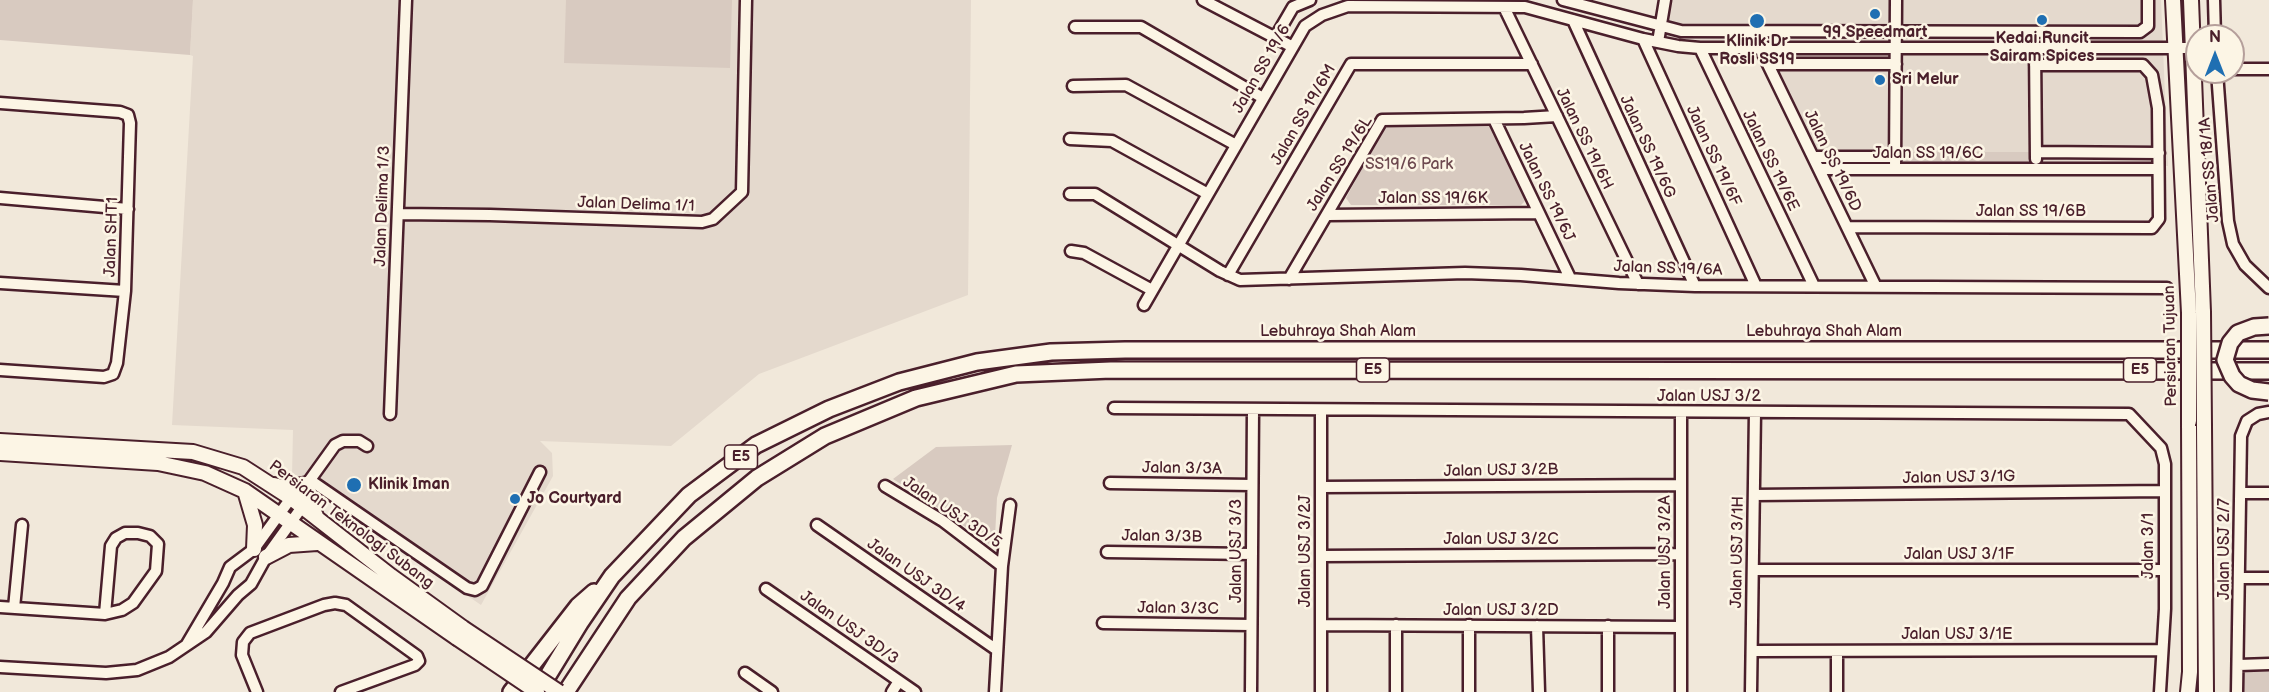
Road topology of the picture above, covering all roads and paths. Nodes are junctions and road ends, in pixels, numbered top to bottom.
1 (406, 0) edge
2 (746, 0) edge
3 (1203, 0) edge
4 (1310, 0) edge
5 (1563, 0) edge
6 (1665, 0) edge
7 (1896, 0) edge
8 (2148, 0) edge
9 (2173, 0) edge
10 (2191, 0) edge
11 (2214, 0) edge
12 (1525, 4) edge
13 (1504, 7) junction
14 (1573, 20) junction
15 (2192, 24) edge
16 (2215, 24) edge
17 (1661, 26) junction
18 (1075, 27) dead end
19 (1896, 32) junction
20 (1275, 38) junction
21 (1643, 39) junction
22 (1658, 42) junction
23 (1293, 47) junction
24 (1700, 48) junction
25 (1760, 48) junction
26 (1896, 48) junction
27 (2035, 48) junction
28 (2176, 48) junction
29 (2185, 48) edge
30 (1532, 64) junction
31 (1768, 64) junction
32 (1896, 64) junction
33 (2035, 65) junction
34 (2245, 69) edge
35 (2269, 69) edge
36 (2193, 84) edge
37 (2218, 84) edge
38 (1073, 86) dead end
39 (1263, 98) junction
40 (0, 104) edge
41 (1557, 116) junction
42 (1494, 119) junction
43 (1070, 139) dead end
44 (1236, 145) junction
45 (2036, 152) junction
46 (2159, 153) junction
47 (1813, 157) junction
48 (1895, 157) junction
49 (1819, 169) junction
50 (1895, 169) junction
51 (2036, 169) junction
52 (2158, 169) junction
53 (1070, 194) dead end
54 (1208, 194) junction
55 (0, 198) edge
56 (128, 208) junction
57 (1539, 213) junction
58 (398, 214) junction
59 (1327, 215) junction
60 (1848, 227) junction
61 (1179, 244) junction
62 (1071, 251) dead end
63 (1228, 275) junction
64 (1570, 278) junction
65 (1289, 279) junction
66 (0, 283) edge
67 (1638, 284) junction
68 (1695, 286) junction
69 (1756, 286) junction
70 (1814, 286) junction
71 (1876, 287) junction
72 (2167, 288) dead end
73 (2269, 288) edge
74 (1152, 290) junction
75 (124, 291) junction
76 (1144, 305) dead end
77 (2196, 313) junction
78 (2269, 326) edge
79 (2269, 350) edge
80 (0, 370) edge
81 (2269, 371) edge
82 (2269, 392) edge
83 (1114, 408) dead end
84 (1253, 410) junction
85 (1321, 410) junction
86 (1681, 412) junction
87 (1755, 412) junction
88 (2264, 413) edge
89 (390, 414) dead end
90 (2129, 414) joint
91 (0, 441) edge
92 (367, 446) dead end
93 (0, 453) edge
94 (540, 472) dead end
95 (1110, 483) dead end
96 (269, 484) junction
97 (1252, 485) junction
98 (1681, 485) junction
99 (885, 486) dead end
100 (1321, 487) junction
101 (244, 491) junction
102 (2165, 491) junction
103 (302, 493) junction
104 (2241, 493) junction
105 (2269, 493) edge
106 (1754, 495) junction
107 (1010, 505) dead end
108 (279, 515) junction
109 (321, 523) junction
110 (291, 524) junction
111 (22, 525) dead end
112 (817, 525) dead end
113 (317, 543) junction
114 (254, 549) junction
115 (1107, 552) dead end
116 (1252, 554) junction
117 (1681, 554) junction
118 (1321, 556) junction
119 (266, 557) junction
120 (1002, 566) junction
121 (1753, 570) junction
122 (2164, 570) junction
123 (612, 576) junction
124 (2240, 578) junction
125 (2269, 578) edge
126 (766, 590) dead end
127 (0, 607) edge
128 (14, 608) junction
129 (105, 614) junction
130 (1103, 623) dead end
131 (1251, 625) junction
132 (1321, 625) junction
133 (1396, 625) junction
134 (1469, 625) junction
135 (1538, 626) junction
136 (1608, 626) junction
137 (1681, 627) junction
138 (460, 633) junction
139 (185, 647) junction
140 (997, 650) junction
141 (2162, 650) junction
142 (1752, 651) junction
143 (1838, 651) junction
144 (2239, 664) junction
145 (2269, 664) edge
146 (0, 666) edge
147 (745, 674) dead end
148 (899, 681) junction
149 (257, 692) edge
150 (341, 692) edge
151 (510, 692) edge
152 (538, 692) edge
153 (559, 692) edge
154 (566, 692) edge
155 (772, 692) edge
156 (891, 692) edge
157 (915, 692) edge
158 (995, 692) edge
159 (1251, 692) edge
160 (1321, 692) edge
161 (1396, 692) edge
162 (1469, 692) edge
163 (1539, 692) edge
164 (1608, 692) edge
165 (1681, 692) edge
166 (1751, 692) edge
167 (1837, 692) edge
168 (2160, 692) edge
169 (2188, 692) edge
170 (2206, 692) edge
171 (2237, 692) edge

1 - 58 street, Jalan Delima 1/3
2 - 58 street, Jalan Delima 1/1
3 - 20 street
4 - 20 street
5 - 17 street
6 - 17 street
7 - 19 street
8 - 19 street
9 - 28 main road, Persiaran Tujuan
10 - 15 main road, Persiaran Tujuan
11 - 16 street
12 - 13 street, Jalan SS 19/6
12 - 14 street, Jalan SS 19/6
13 - 23 street, Jalan SS 19/6
13 - 30 street, Jalan SS 19/6H
14 - 21 street, Jalan SS 19/6
14 - 68 street, Jalan SS 19/6G
17 - 19 street
17 - 22 street
18 - 39 street
19 - 26 street
20 - 23 street
21 - 22 street, Jalan SS 19/6
21 - 69 street, Jalan SS 19/6F
22 - 24 street, Jalan SS 19/6
23 - 39 street, Jalan SS 19/6
24 - 25 street, Jalan SS 19/6
24 - 70 street, Jalan SS 19/6E
25 - 26 street, Jalan SS 19/6
25 - 31 street, Jalan SS 19/6D
26 - 27 street, Jalan SS 19/6
26 - 32 street
27 - 28 street, Jalan SS 19/6
27 - 33 street
28 - 29 street, Jalan SS 19/6
28 - 77 main road, Persiaran Tujuan
30 - 41 street, Jalan SS 19/6H
30 - 63 street, Jalan SS 19/6M
31 - 32 street
31 - 47 street, Jalan SS 19/6D
32 - 48 street
33 - 45 street
33 - 46 street
34 - 35 street
36 - 77 main road, Persiaran Tujuan
37 - 73 street, Jalan SS 18/1A
38 - 44 street
39 - 44 street, Jalan SS 19/6
40 - 56 street, Jalan SHT1
41 - 42 street, Jalan SS 19/6L
41 - 67 street, Jalan SS 19/6H
42 - 57 street, Jalan SS 19/6J
42 - 59 street, Jalan SS 19/6L
43 - 54 street
44 - 54 street, Jalan SS 19/6
45 - 46 street
45 - 51 street
46 - 52 street
47 - 48 street
47 - 49 street, Jalan SS 19/6D
48 - 50 street
49 - 50 street, Jalan SS 19/6C
49 - 60 street, Jalan SS 19/6D
50 - 51 street, Jalan SS 19/6C
51 - 52 street, Jalan SS 19/6C
52 - 60 street, Jalan SS 19/6B
53 - 61 street, Jalan SS 19/6A
54 - 61 street, Jalan SS 19/6
55 - 56 street
56 - 75 street, Jalan SHT1
57 - 59 street, Jalan SS 19/6K
57 - 64 street, Jalan SS 19/6J
58 - 89 street, Jalan Delima 1/3
59 - 65 street, Jalan SS 19/6L
60 - 71 street, Jalan SS 19/6D
61 - 63 street, Jalan SS 19/6A
61 - 74 street, Jalan SS 19/6
62 - 74 street
63 - 65 street, Jalan SS 19/6A
64 - 65 street, Jalan SS 19/6A
64 - 67 street, Jalan SS 19/6A
66 - 75 street
67 - 68 street, Jalan SS 19/6A
68 - 69 street, Jalan SS 19/6A
69 - 70 street, Jalan SS 19/6A
70 - 71 street, Jalan SS 19/6A
71 - 72 street, Jalan SS 19/6A
74 - 76 street, Jalan SS 19/6
75 - 80 street, Jalan SHT1
77 - 169 main road, Persiaran Tujuan, bridge
77 - 170 main road, Persiaran Tujuan, bridge
78 - 82 highway, bridge
79 - 123 highway, Lebuhraya Shah Alam / E5
81 - 154 highway, E5
83 - 84 street
84 - 85 street, Jalan USJ 3/2
84 - 97 street, Jalan USJ 3/3
85 - 86 street, Jalan USJ 3/2
85 - 100 street, Jalan USJ 3/2J
86 - 87 street, Jalan USJ 3/2
86 - 98 street, Jalan USJ 3/2A
87 - 90 street, Jalan USJ 3/2
87 - 106 street, Jalan USJ 3/1H
88 - 104 street, Jalan USJ 2/7
90 - 102 street, Jalan 3/1
91 - 96 main road, Persiaran Teknologi Subang
92 - 103 street
93 - 101 main road, Persiaran Teknologi Subang
94 - 103 street
95 - 97 street, Jalan 3/3A
96 - 103 main road, Persiaran Teknologi Subang
96 - 103 main road
97 - 116 street, Jalan USJ 3/3
98 - 100 street, Jalan USJ 3/2B
98 - 117 street, Jalan USJ 3/2A
99 - 120 street, Jalan USJ 3D/5
100 - 118 street, Jalan USJ 3/2J
101 - 108 main road, Persiaran Teknologi Subang
101 - 114 main road
102 - 106 street, Jalan USJ 3/1G
102 - 122 street, Jalan 3/1
103 - 108 street
103 - 109 main road, Persiaran Teknologi Subang
103 - 109 main road
103 - 110 street
104 - 105 street
104 - 124 street, Jalan USJ 2/7
106 - 121 street, Jalan USJ 3/1H
107 - 120 street
108 - 110 main road, Persiaran Teknologi Subang
108 - 114 street
109 - 138 main road, Persiaran Teknologi Subang
110 - 113 main road, Persiaran Teknologi Subang
110 - 119 street
111 - 128 street
112 - 140 street, Jalan USJ 3D/4
113 - 119 main road
113 - 138 main road, Persiaran Teknologi Subang
114 - 139 street
115 - 116 street, Jalan 3/3B
116 - 131 street, Jalan USJ 3/3
117 - 118 street, Jalan USJ 3/2C
117 - 137 street, Jalan USJ 3/2A
118 - 132 street, Jalan USJ 3/2J
119 - 139 street
120 - 140 street
121 - 122 street, Jalan USJ 3/1F
121 - 142 street, Jalan USJ 3/1H
122 - 141 street, Jalan 3/1
123 - 151 highway
123 - 152 highway, Lebuhraya Shah Alam / E5
124 - 125 street
124 - 144 street, Jalan USJ 2/7
126 - 148 street, Jalan USJ 3D/3
127 - 128 street
128 - 129 street
129 - 129 street
130 - 131 street, Jalan 3/3C
131 - 159 street, Jalan USJ 3/3
132 - 133 street, Jalan USJ 3/2D
132 - 160 street, Jalan USJ 3/2J
133 - 134 street, Jalan USJ 3/2D
133 - 161 street
134 - 135 street, Jalan USJ 3/2D
134 - 162 street
135 - 136 street, Jalan USJ 3/2D
135 - 163 street
136 - 137 street, Jalan USJ 3/2D
136 - 164 street
137 - 165 street, Jalan USJ 3/2A
138 - 152 main road, bridge
138 - 153 main road, bridge
139 - 146 street
140 - 158 street
141 - 143 street, Jalan USJ 3/1E
141 - 168 street, Jalan 3/1
142 - 143 street, Jalan USJ 3/1E
142 - 166 street, Jalan USJ 3/1H
143 - 167 street
144 - 145 street
144 - 171 street, Jalan USJ 2/7
147 - 155 street
148 - 156 street
148 - 157 street, Jalan USJ 3D/3
149 - 150 street

